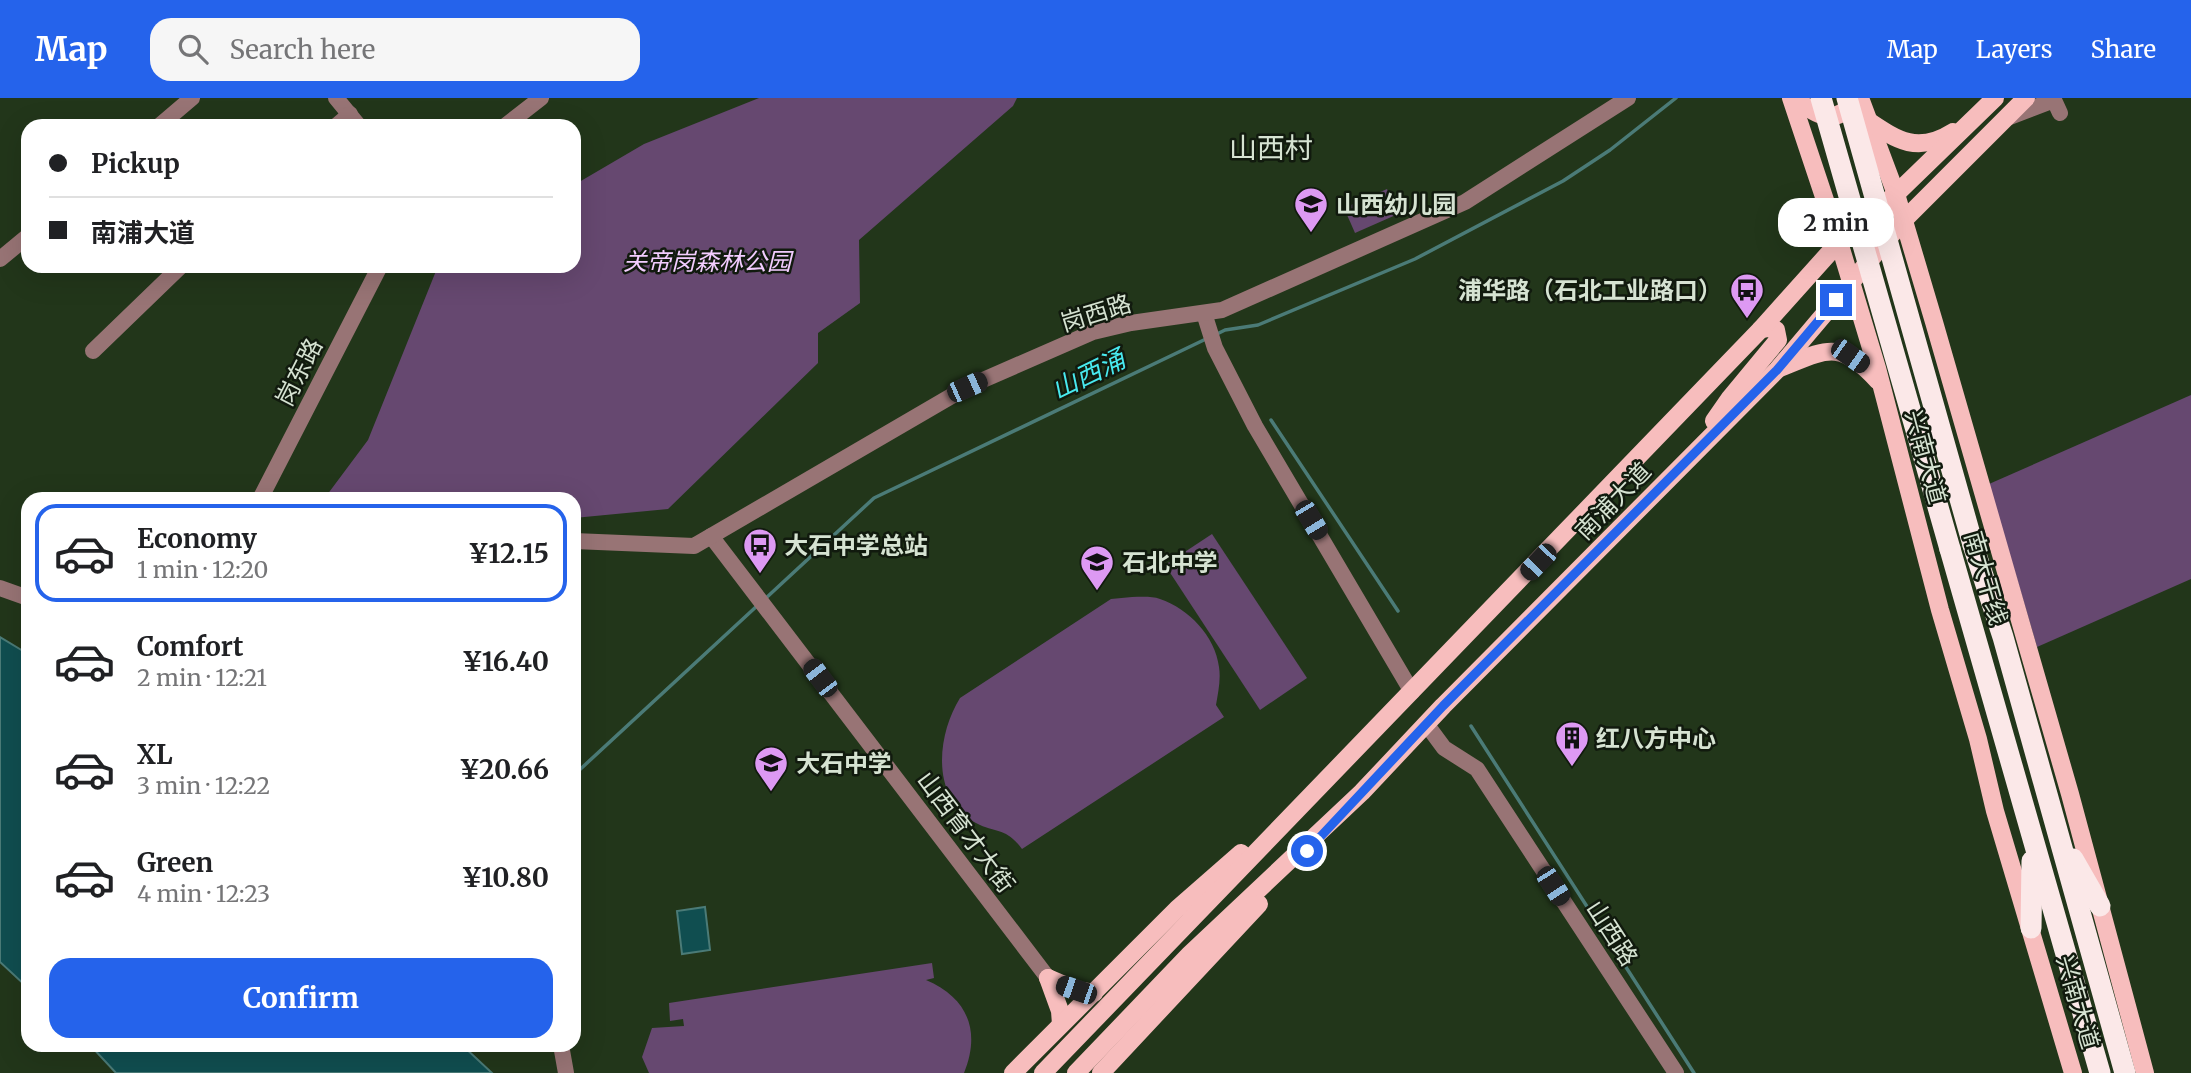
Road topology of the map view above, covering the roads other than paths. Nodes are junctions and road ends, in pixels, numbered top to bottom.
1 (192, 98) edge
2 (336, 98) edge
3 (541, 98) edge
4 (1628, 98) edge
5 (1793, 98) edge
6 (1821, 98) edge
7 (1847, 98) edge
8 (1858, 98) edge
9 (2026, 98) edge
10 (1993, 100) edge
11 (2060, 113) dead end
12 (2007, 118) junction
13 (167, 119) edge
14 (353, 119) edge
15 (514, 119) edge
16 (1867, 120) junction
17 (1896, 194) junction
18 (1903, 221) junction
19 (21, 242) edge
20 (1839, 242) junction
21 (0, 260) edge
22 (174, 273) edge
23 (376, 273) edge
24 (1850, 283) junction
25 (1206, 320) junction
26 (1761, 330) junction
27 (93, 351) dead end
28 (1777, 370) junction
29 (1951, 380) junction
30 (1881, 384) junction
31 (1887, 403) junction
32 (1691, 456) junction
33 (264, 492) edge
34 (711, 537) junction
35 (581, 541) edge
36 (0, 588) edge
37 (21, 596) edge
38 (0, 599) edge
39 (21, 604) edge
40 (1412, 692) junction
41 (1427, 725) junction
42 (1347, 760) junction
43 (1362, 792) junction
44 (2058, 832) junction
45 (2033, 838) junction
46 (2100, 906) junction
47 (2031, 928) junction
48 (1048, 978) junction
49 (1094, 993) junction
50 (1061, 1024) junction
51 (562, 1052) edge
52 (1108, 1070) edge
53 (566, 1073) edge
54 (1013, 1073) edge
55 (1043, 1073) edge
56 (1076, 1073) edge
57 (1676, 1073) edge
58 (2073, 1073) edge
59 (2100, 1073) edge
60 (2125, 1073) edge
61 (2145, 1073) edge

1 - 13 street
2 - 14 street
3 - 15 street
4 - 25 street, 岗西路
5 - 8 main road
5 - 20 main road, 兴南大道
6 - 45 highway, 南大干线, bridge
7 - 44 highway, 南大干线, bridge
8 - 16 main road
9 - 12 main road, 南浦大道
10 - 12 main road
10 - 16 main road
10 - 17 main road, 南浦大道
11 - 12 street
12 - 18 main road, 南浦大道
16 - 17 main road
17 - 18 main road, 兴南大道
17 - 20 main road, 南浦大道
18 - 24 main road, 南浦大道
18 - 29 main road, 兴南大道
19 - 21 street
20 - 24 main road, 兴南大道
20 - 26 main road, 南浦大道
22 - 27 street
23 - 33 street, 岗东路
24 - 28 main road, 南浦大道
24 - 30 main road, 兴南大道
25 - 34 street, 岗西路
25 - 40 street
26 - 32 main road
26 - 40 main road, 南浦大道
28 - 30 main road
28 - 32 main road, 南浦大道
29 - 31 main road
29 - 46 main road, 兴南大道
30 - 31 main road, 兴南大道
31 - 47 main road, 兴南大道
32 - 41 main road, 南浦大道
34 - 35 street, 岗西路
34 - 48 street, 山西育才大街
36 - 37 street
38 - 39 street
40 - 42 main road, 南浦大道
41 - 43 main road, 南浦大道
41 - 57 street, 山西路
42 - 49 main road
42 - 55 main road, 南浦大道
43 - 52 main road
43 - 56 main road, 南浦大道
44 - 46 highway
44 - 60 highway, 南大干线
45 - 47 highway
45 - 59 highway, 南大干线
46 - 61 main road, 兴南大道
47 - 58 main road, 兴南大道
48 - 49 main road
48 - 50 main road
49 - 50 main road
50 - 54 main road
51 - 53 street

